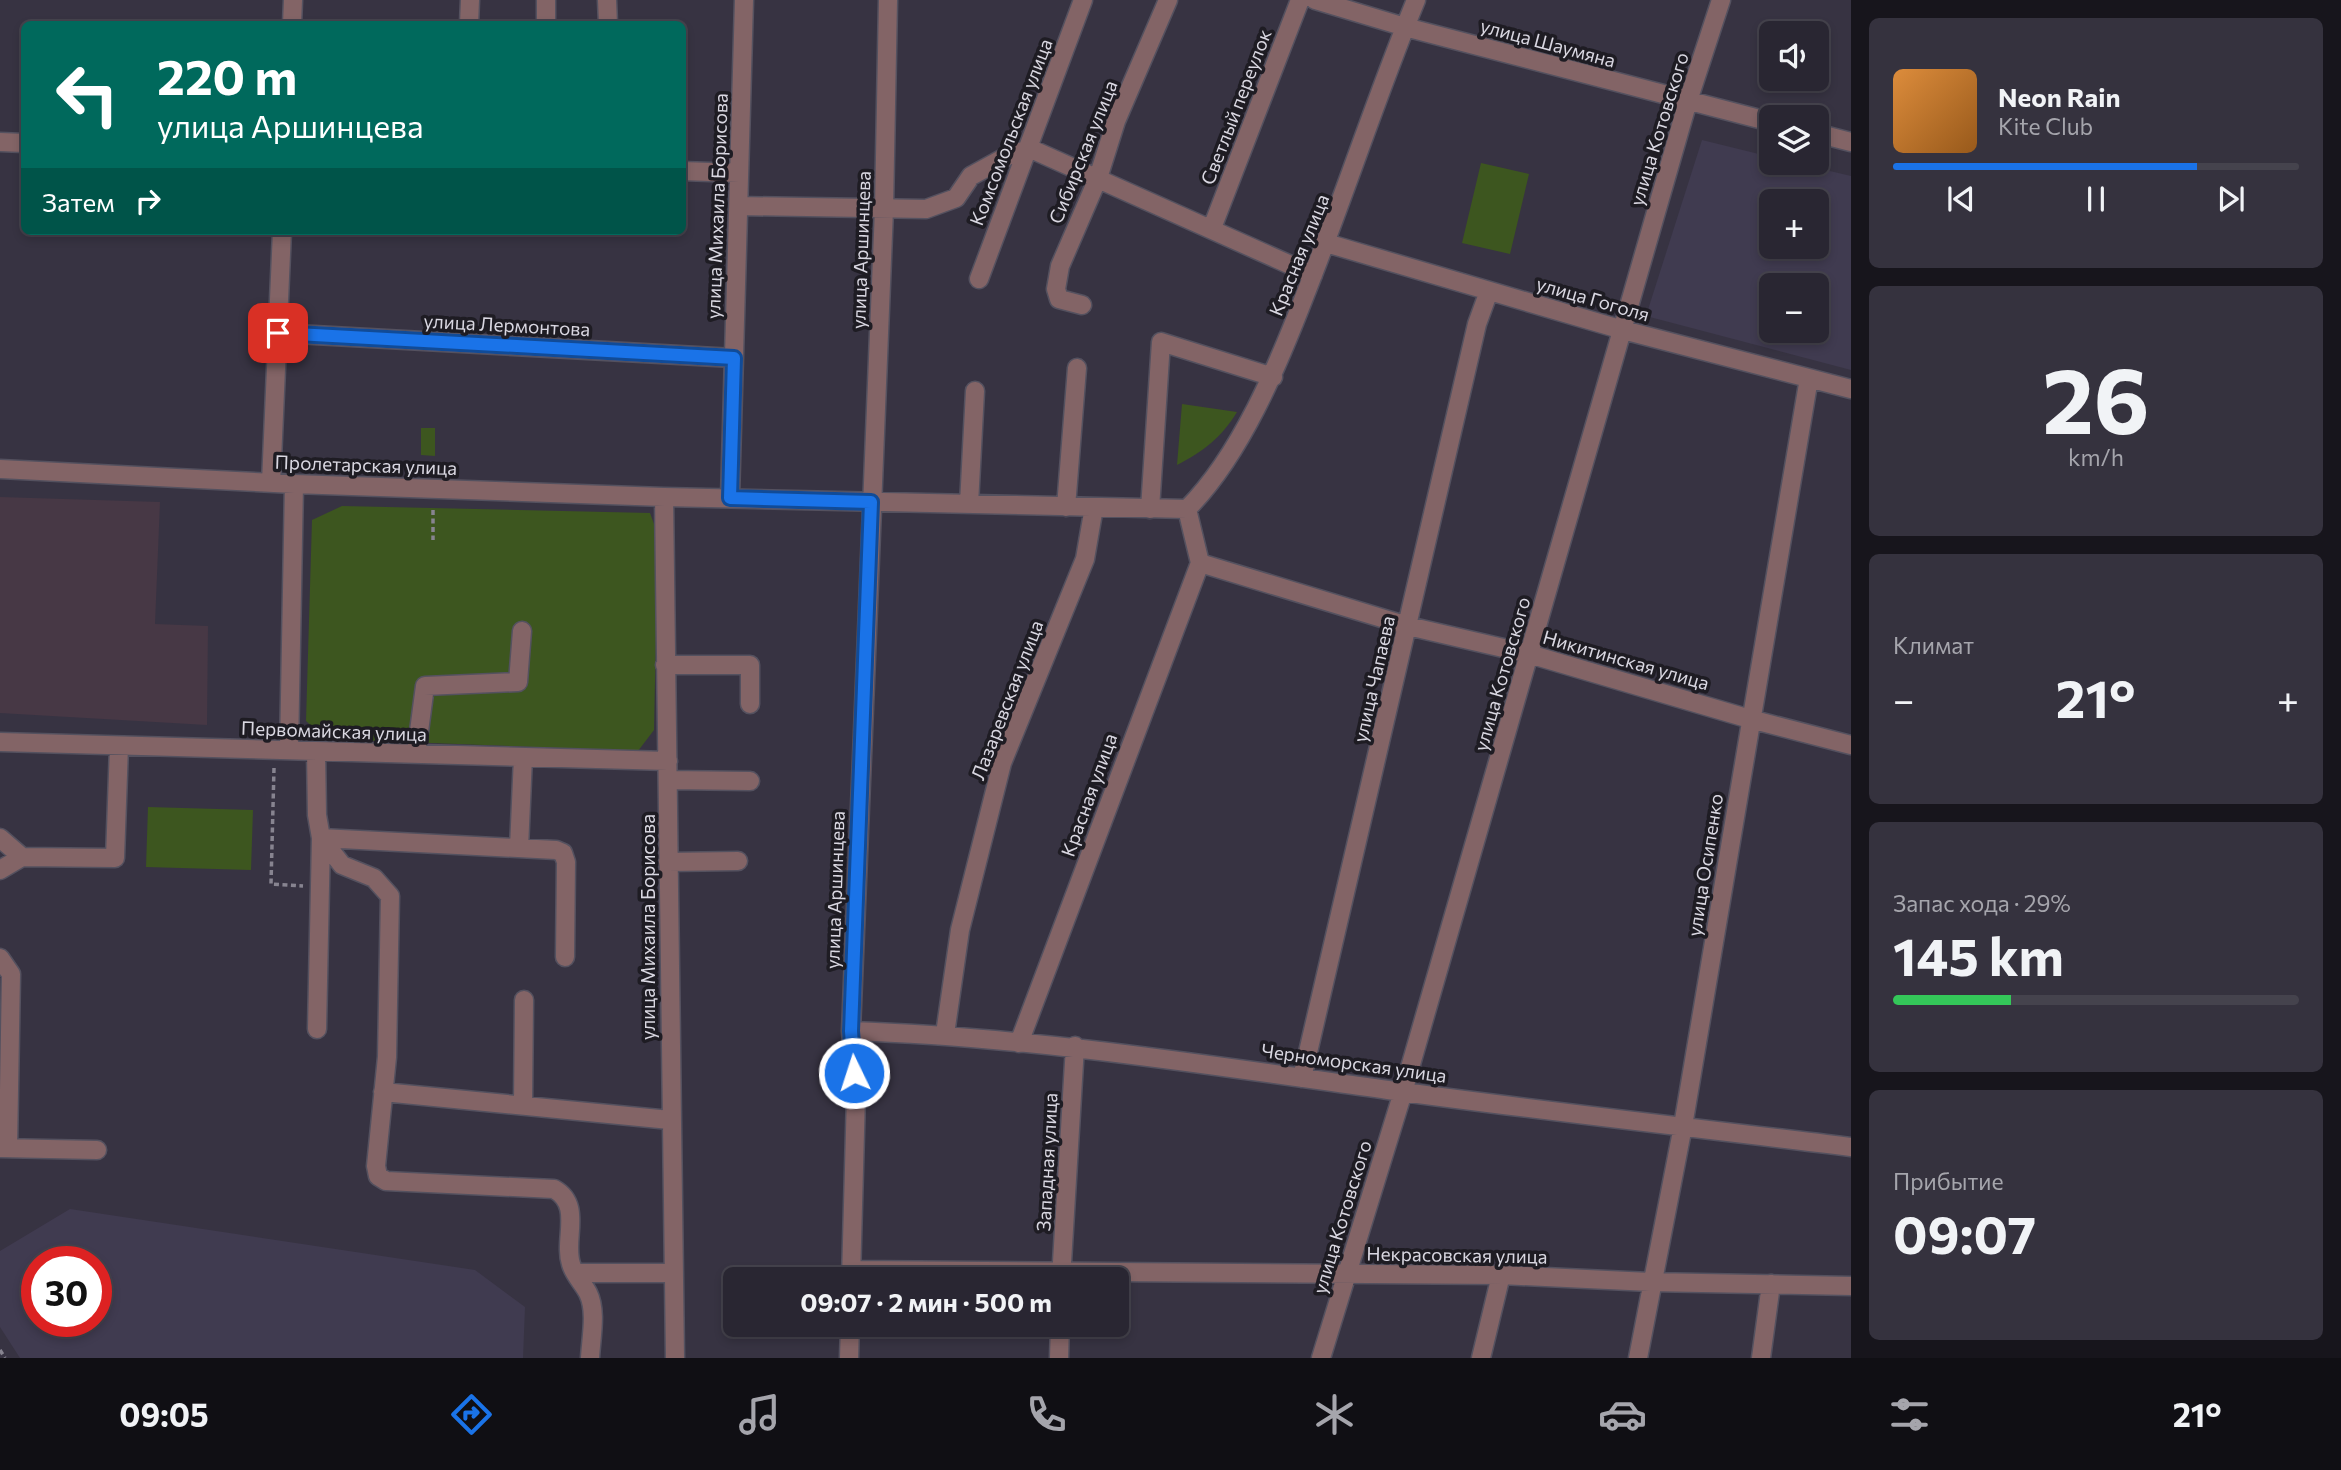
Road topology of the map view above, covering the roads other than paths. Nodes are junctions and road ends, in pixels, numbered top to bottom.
1 (293, 0) edge
2 (470, 0) edge
3 (546, 0) edge
4 (607, 0) edge
5 (744, 0) edge
6 (888, 0) edge
7 (1083, 0) edge
8 (1168, 0) edge
9 (1300, 0) edge
10 (1315, 0) edge
11 (1416, 0) edge
12 (1721, 0) edge
13 (292, 21) edge
14 (469, 21) edge
15 (546, 21) edge
16 (608, 21) edge
17 (1405, 27) junction
18 (1688, 101) junction
19 (1759, 119) edge
20 (1829, 137) edge
21 (0, 142) edge
22 (1851, 142) edge
23 (21, 143) edge
24 (1031, 149) junction
25 (686, 171) edge
26 (739, 173) junction
27 (1098, 178) junction
28 (738, 206) junction
29 (884, 209) junction
30 (1212, 228) junction
31 (282, 235) edge
32 (1326, 243) junction
33 (1313, 275) junction
34 (979, 279) dead end
35 (1489, 291) junction
36 (1082, 304) dead end
37 (1623, 330) junction
38 (278, 333) junction
39 (734, 358) junction
40 (1077, 368) dead end
41 (1273, 377) junction
42 (1809, 379) junction
43 (1851, 389) edge
44 (975, 391) dead end
45 (0, 468) edge
46 (271, 483) junction
47 (294, 484) junction
48 (664, 497) junction
49 (730, 498) junction
50 (871, 502) junction
51 (969, 504) junction
52 (1066, 507) junction
53 (1094, 508) junction
54 (1150, 509) junction
55 (1187, 509) junction
56 (1200, 563) junction
57 (1408, 626) junction
58 (522, 631) dead end
59 (1529, 654) junction
60 (665, 665) junction
61 (750, 704) dead end
62 (1750, 719) junction
63 (0, 742) edge
64 (1851, 745) edge
65 (118, 746) junction
66 (289, 750) junction
67 (316, 751) junction
68 (416, 754) junction
69 (523, 757) junction
70 (668, 761) junction
71 (668, 780) junction
72 (750, 781) dead end
73 (0, 838) edge
74 (321, 838) junction
75 (519, 848) junction
76 (22, 857) junction
77 (738, 861) dead end
78 (668, 862) junction
79 (0, 870) edge
80 (565, 957) dead end
81 (0, 958) edge
82 (524, 1000) dead end
83 (317, 1029) dead end
84 (851, 1031) junction
85 (944, 1034) junction
86 (1019, 1043) junction
87 (1075, 1046) junction
88 (1302, 1078) junction
89 (383, 1092) junction
90 (1403, 1092) junction
91 (523, 1105) junction
92 (670, 1120) junction
93 (1683, 1126) junction
94 (1851, 1147) edge
95 (4, 1148) edge
96 (97, 1150) dead end
97 (851, 1267) edge
98 (1062, 1267) edge
99 (575, 1273) junction
100 (673, 1273) junction
101 (1345, 1274) junction
102 (1501, 1275) junction
103 (1129, 1276) edge
104 (1650, 1282) junction
105 (1772, 1284) junction
106 (1851, 1286) edge
107 (850, 1337) edge
108 (1060, 1337) edge
109 (590, 1358) edge
110 (675, 1358) edge
111 (849, 1358) edge
112 (1059, 1358) edge
113 (1321, 1358) edge
114 (1481, 1358) edge
115 (1638, 1358) edge
116 (1761, 1358) edge

1 - 13 street
2 - 14 street
3 - 15 street
4 - 16 street
5 - 26 street, улица Михаила Борисова
6 - 29 street, улица Аршинцева
7 - 24 street, Комсомольская улица
8 - 27 street, Сибирская улица
9 - 30 street, Светлый переулок
10 - 17 street, улица Шаумяна
11 - 17 street, Красная улица
12 - 18 street, улица Котовского
17 - 18 street, улица Шаумяна
17 - 32 street, Красная улица
18 - 19 street, улица Шаумяна
18 - 37 street, улица Котовского
20 - 22 street
21 - 23 street
24 - 27 street
24 - 29 street
24 - 34 street, Комсомольская улица
25 - 26 street
26 - 28 street, улица Михаила Борисова
27 - 30 street
27 - 36 street, Сибирская улица
28 - 29 street
28 - 39 street, улица Михаила Борисова
29 - 50 street, улица Аршинцева
30 - 33 street
31 - 38 street
32 - 33 street, Красная улица
32 - 35 street, улица Гоголя
33 - 41 street, Красная улица
35 - 37 street, улица Гоголя
35 - 57 street, улица Чапаева
37 - 42 street, улица Гоголя
37 - 59 street, улица Котовского
38 - 39 street, улица Лермонтова
38 - 46 street
39 - 49 street, улица Михаила Борисова
40 - 52 street
41 - 54 street
41 - 55 street, Красная улица
42 - 43 street, улица Гоголя
42 - 62 street, улица Осипенко
44 - 51 street
45 - 46 street, Пролетарская улица
46 - 47 street, Пролетарская улица
47 - 48 street, Пролетарская улица
47 - 66 street
48 - 49 street, Пролетарская улица
48 - 60 street, улица Михаила Борисова
49 - 50 street
50 - 51 street
50 - 84 street, улица Аршинцева
51 - 52 street
52 - 53 street
53 - 54 street
53 - 85 street, Лазаревская улица
54 - 55 street
55 - 56 street
56 - 57 street, Никитинская улица
56 - 86 street, Красная улица
57 - 59 street, Никитинская улица
57 - 88 street, улица Чапаева
58 - 68 street
59 - 62 street, Никитинская улица
59 - 90 street, улица Котовского
60 - 61 street
60 - 70 street, улица Михаила Борисова
62 - 64 street, Никитинская улица
62 - 93 street, улица Осипенко
63 - 65 street, Первомайская улица
65 - 66 street, Первомайская улица
65 - 76 street
66 - 67 street, Первомайская улица
67 - 68 street, Первомайская улица
67 - 74 street
68 - 69 street, Первомайская улица
69 - 70 street, Первомайская улица
69 - 75 street
70 - 71 street, улица Михаила Борисова
71 - 72 street
71 - 78 street, улица Михаила Борисова
73 - 76 street
74 - 75 street
74 - 83 street
74 - 89 street
75 - 80 street
76 - 79 street
77 - 78 street
78 - 92 street, улица Михаила Борисова
81 - 95 street
82 - 91 street
84 - 85 street, Черноморская улица
84 - 97 street, улица Аршинцева
85 - 86 street, Черноморская улица
86 - 87 street, Черноморская улица
87 - 88 street, Черноморская улица
87 - 98 street, Западная улица
88 - 90 street, Черноморская улица
89 - 91 street
89 - 99 street
90 - 93 street, Черноморская улица
90 - 101 street, улица Котовского
91 - 92 street
92 - 100 street, улица Михаила Борисова
93 - 94 street, Черноморская улица
93 - 104 street, улица Осипенко
95 - 96 street
99 - 100 street
99 - 109 street
100 - 110 street, улица Михаила Борисова
101 - 102 street, Некрасовская улица
101 - 103 street, Некрасовская улица
101 - 113 street, улица Котовского
102 - 104 street, Некрасовская улица
102 - 114 street
104 - 105 street, Некрасовская улица
104 - 115 street, улица Осипенко
105 - 106 street, Некрасовская улица
105 - 116 street
107 - 111 street
108 - 112 street

